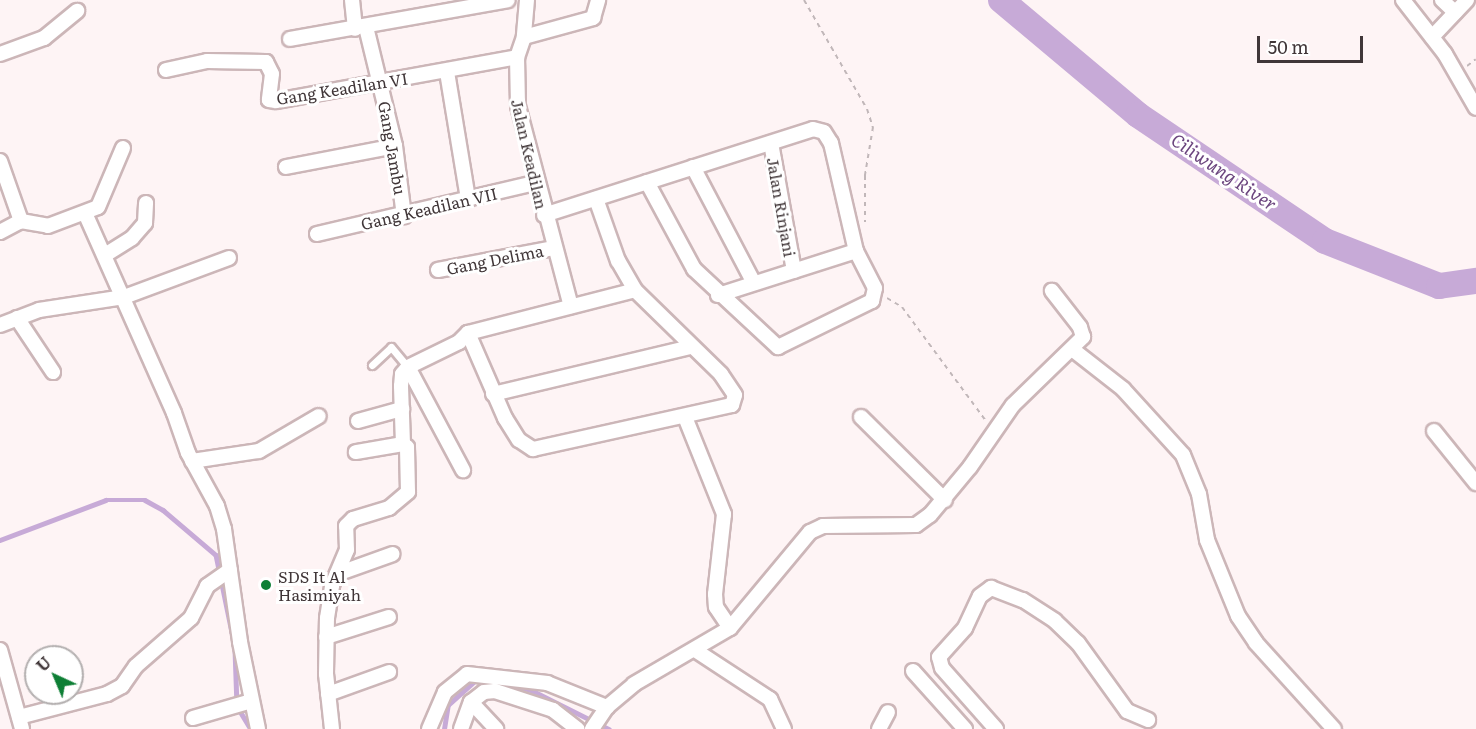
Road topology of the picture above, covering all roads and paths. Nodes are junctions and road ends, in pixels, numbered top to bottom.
1 (352, 0) edge
2 (507, 0) edge
3 (527, 0) edge
4 (598, 0) edge
5 (804, 0) edge
6 (1403, 0) edge
7 (1442, 0) edge
8 (1467, 0) edge
9 (77, 10) dead end
10 (1455, 12) junction
11 (360, 28) junction
12 (524, 37) junction
13 (1432, 37) junction
14 (290, 39) dead end
15 (0, 54) edge
16 (517, 57) junction
17 (166, 70) dead end
18 (447, 72) junction
19 (381, 81) junction
20 (1476, 108) edge
21 (771, 143) junction
22 (395, 146) junction
23 (123, 148) dead end
24 (0, 161) edge
25 (286, 166) dead end
26 (693, 167) junction
27 (2, 176) edge
28 (647, 182) junction
29 (535, 183) junction
30 (468, 199) junction
31 (596, 199) junction
32 (146, 202) dead end
33 (85, 213) junction
34 (544, 215) junction
35 (404, 216) junction
36 (21, 221) junction
37 (865, 230) dead end
38 (0, 232) edge
39 (320, 233) dead end
40 (554, 248) junction
41 (855, 250) junction
42 (105, 255) junction
43 (229, 258) dead end
44 (438, 270) dead end
45 (794, 271) junction
46 (754, 283) junction
47 (635, 290) junction
48 (1052, 291) dead end
49 (876, 294) junction
50 (718, 295) junction
51 (124, 297) junction
52 (571, 306) junction
53 (17, 318) junction
54 (0, 325) edge
55 (468, 333) junction
56 (691, 347) junction
57 (1072, 349) junction
58 (372, 365) dead end
59 (408, 367) junction
60 (53, 372) dead end
61 (493, 394) junction
62 (402, 409) junction
63 (319, 416) dead end
64 (685, 417) junction
65 (861, 417) dead end
66 (358, 421) dead end
67 (1434, 431) dead end
68 (995, 432) junction
69 (403, 444) junction
70 (356, 452) dead end
71 (192, 461) junction
72 (462, 470) dead end
73 (1476, 483) edge
74 (945, 500) junction
75 (393, 554) dead end
76 (224, 573) junction
77 (338, 573) junction
78 (388, 617) dead end
79 (730, 628) junction
80 (326, 637) junction
81 (0, 650) edge
82 (694, 650) junction
83 (913, 671) dead end
84 (389, 672) dead end
85 (328, 694) junction
86 (247, 702) junction
87 (471, 702) junction
88 (605, 710) junction
89 (888, 712) dead end
90 (193, 718) dead end
91 (20, 723) edge
92 (1151, 725) edge
93 (592, 728) edge
94 (258, 729) edge
95 (332, 729) edge
96 (429, 729) edge
97 (461, 729) edge
98 (496, 729) edge
99 (577, 729) edge
100 (784, 729) edge
101 (879, 729) edge
102 (965, 729) edge
103 (996, 729) edge
104 (1334, 729) edge

1 - 11 street, Gang Jambu
2 - 11 street
3 - 12 street, Jalan Keadilan
4 - 12 street
5 - 37 path
6 - 13 street
7 - 10 street
8 - 10 street
9 - 15 street
10 - 13 street
11 - 14 street
11 - 19 street, Gang Jambu
12 - 16 street, Jalan Keadilan
13 - 20 street
16 - 18 street, Gang Keadilan VI
16 - 29 street, Jalan Keadilan
17 - 19 street, Gang Keadilan VI
18 - 19 street, Gang Keadilan VI
18 - 30 street
19 - 22 street, Gang Jambu
21 - 26 street
21 - 41 street
21 - 45 street, Jalan Rinjani
22 - 25 street
22 - 35 street, Gang Jambu
23 - 33 street
24 - 27 street
26 - 28 street
26 - 46 street
27 - 36 street
28 - 31 street
28 - 50 street
29 - 30 street, Gang Keadilan VII
29 - 34 street, Jalan Keadilan
30 - 35 street, Gang Keadilan VII
31 - 34 street
31 - 47 street
32 - 42 street
33 - 36 street
33 - 42 street
34 - 40 street, Jalan Keadilan
35 - 39 street, Gang Keadilan VII
36 - 38 street
40 - 44 street, Gang Delima
40 - 52 street, Jalan Keadilan
41 - 45 street
41 - 49 street
42 - 51 street
43 - 51 street
45 - 46 street
46 - 50 street
47 - 52 street
47 - 56 street
48 - 57 street
49 - 50 street
49 - 68 path
51 - 53 street
51 - 71 street
52 - 55 street
53 - 54 street
53 - 60 street
55 - 59 street
55 - 61 street
56 - 61 street
56 - 64 street
57 - 68 street
57 - 104 street
58 - 59 lane
59 - 62 street
59 - 72 street
61 - 64 street
62 - 66 street
62 - 69 street
63 - 71 street
64 - 79 street
65 - 74 street
67 - 73 street
68 - 74 street
69 - 70 street
69 - 77 street
71 - 76 street
74 - 79 street
75 - 77 street
76 - 86 street
76 - 91 street
77 - 80 street
78 - 80 street
79 - 82 street
80 - 85 street
81 - 91 street
82 - 88 street
82 - 100 street
83 - 102 street
84 - 85 street
85 - 95 street
86 - 90 street
86 - 94 street
87 - 97 street
87 - 98 street
87 - 99 street
88 - 93 street
88 - 96 street
89 - 101 street
92 - 103 street

